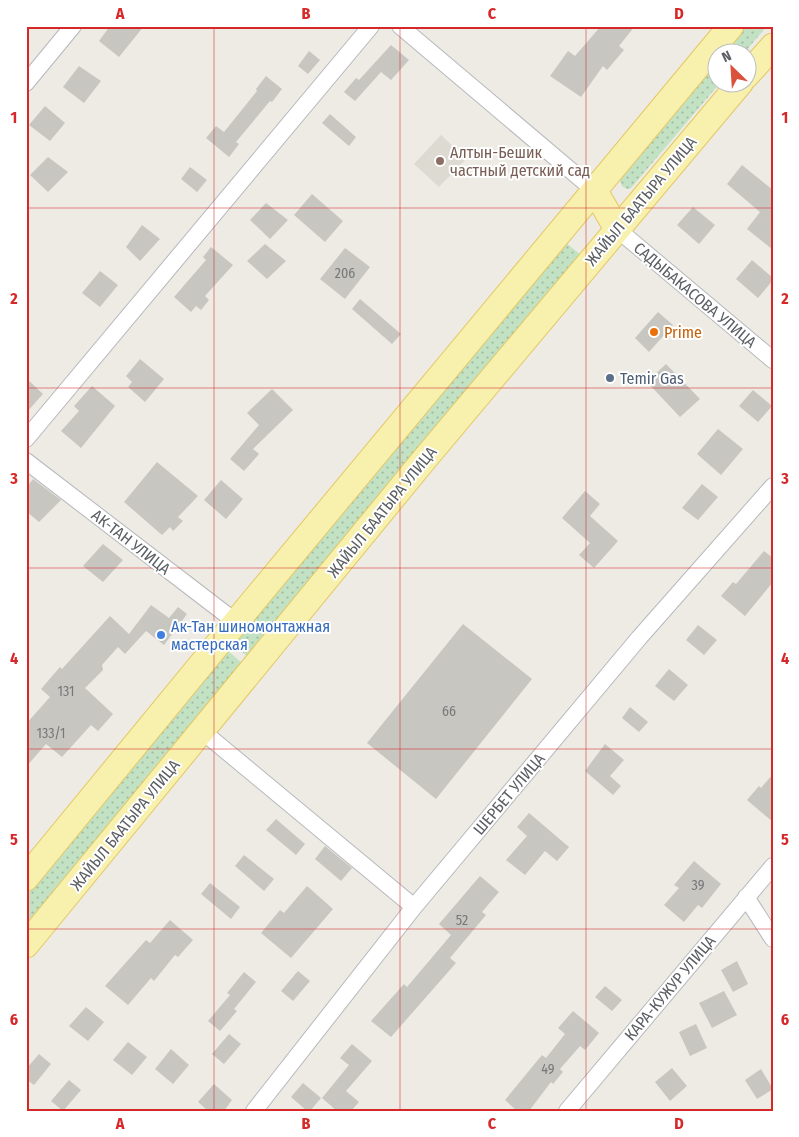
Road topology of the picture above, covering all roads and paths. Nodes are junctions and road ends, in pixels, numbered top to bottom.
1 (73, 26) edge
2 (371, 26) edge
3 (400, 26) edge
4 (731, 26) edge
5 (773, 46) edge
6 (756, 65) edge
7 (26, 83) edge
8 (733, 92) edge
9 (595, 191) junction
10 (617, 230) junction
11 (773, 360) edge
12 (26, 439) edge
13 (26, 461) edge
14 (773, 486) edge
15 (236, 622) junction
16 (202, 731) junction
17 (773, 866) edge
18 (26, 878) edge
19 (746, 897) junction
20 (414, 907) junction
21 (773, 939) edge
22 (26, 945) edge
23 (254, 1111) edge
24 (567, 1111) edge

1 - 7 street
2 - 12 street
3 - 9 street
4 - 9 main road
5 - 6 main road
8 - 10 main road, ЖАЙЫЛ БААТЫРА УЛИЦА
9 - 10 main road
9 - 15 main road
10 - 11 street, САДЫБАКАСОВА УЛИЦА
10 - 16 main road, ЖАЙЫЛ БААТЫРА УЛИЦА
13 - 15 street, АК-ТАН УЛИЦА
14 - 20 street, ШЕРБЕТ УЛИЦА
15 - 18 main road
16 - 20 street
16 - 22 main road, ЖАЙЫЛ БААТЫРА УЛИЦА
17 - 19 street, КАРА-КУЖУР УЛИЦА
19 - 21 street
19 - 24 street, КАРА-КУЖУР УЛИЦА
20 - 23 street, ШЕРБЕТ УЛИЦА

